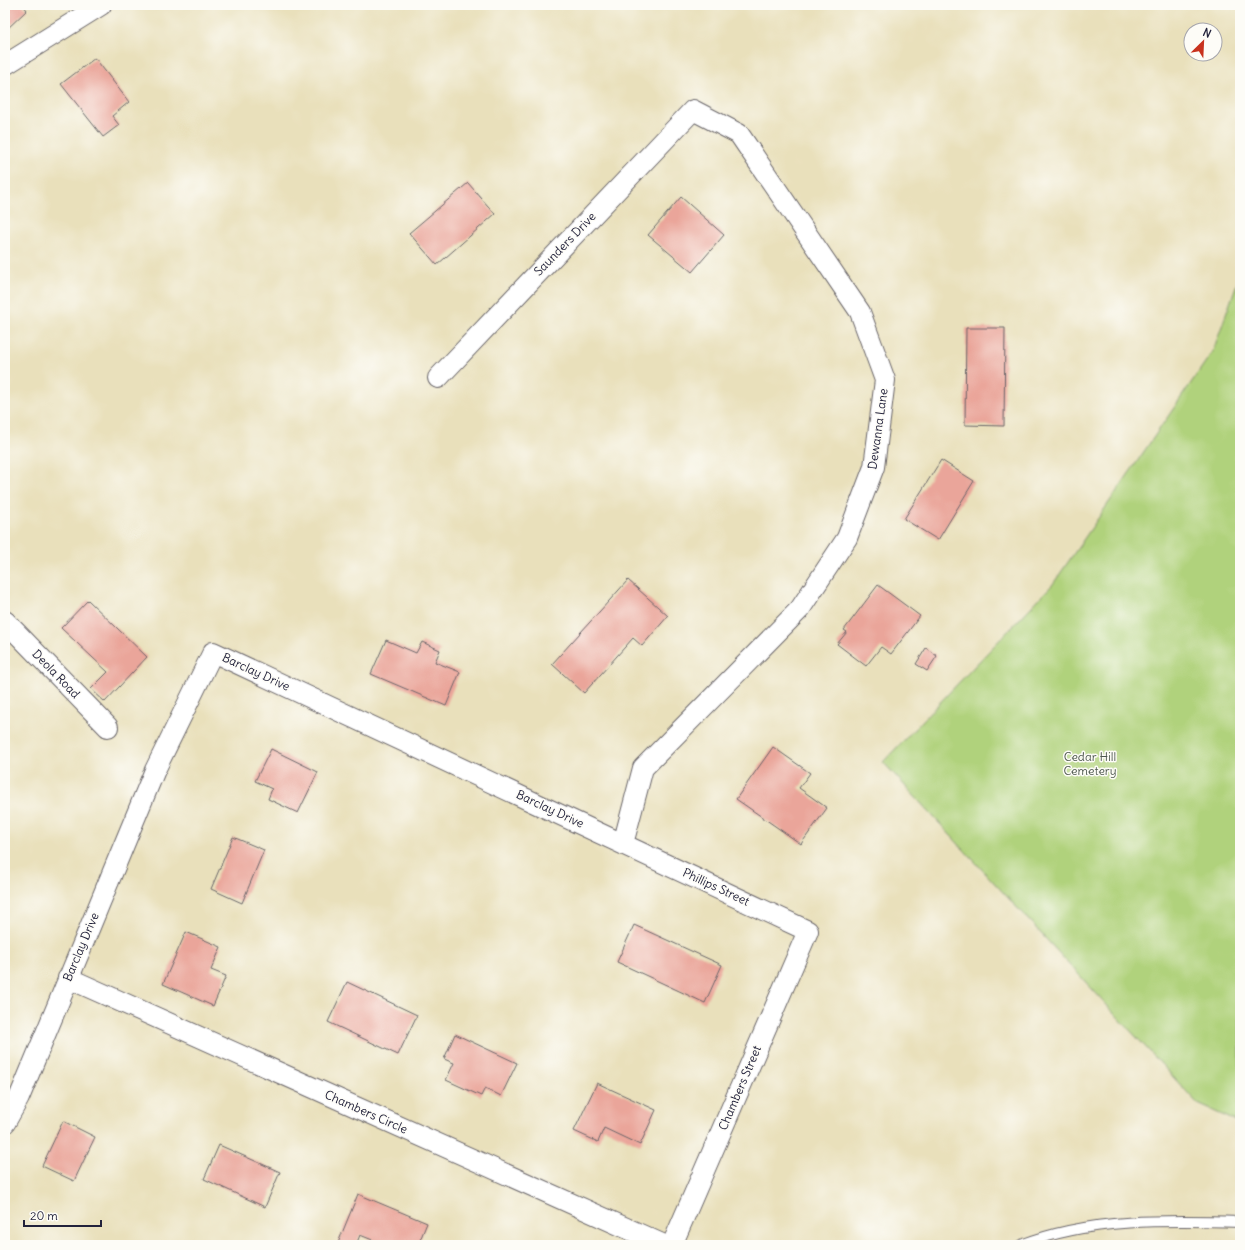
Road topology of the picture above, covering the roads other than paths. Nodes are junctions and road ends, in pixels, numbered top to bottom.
1 (100, 5) edge
2 (5, 65) edge
3 (693, 110) joint
4 (438, 378) dead end
5 (5, 621) edge
6 (108, 727) dead end
7 (624, 844) junction
8 (808, 931) joint
9 (68, 978) junction
10 (12, 1094) edge
11 (5, 1124) edge
12 (1240, 1222) edge
13 (664, 1245) edge
14 (672, 1245) edge
15 (1021, 1245) edge

1 - 2 street
3 - 4 street, Saunders Drive
3 - 7 street, Dewanna Lane
5 - 6 street, Deola Road
7 - 8 street, Phillips Street
7 - 9 street, Barclay Drive
8 - 14 street, Chambers Street
9 - 10 street, Barclay Drive
9 - 13 street, Chambers Circle
10 - 11 street, Barclay Drive
12 - 15 lane

